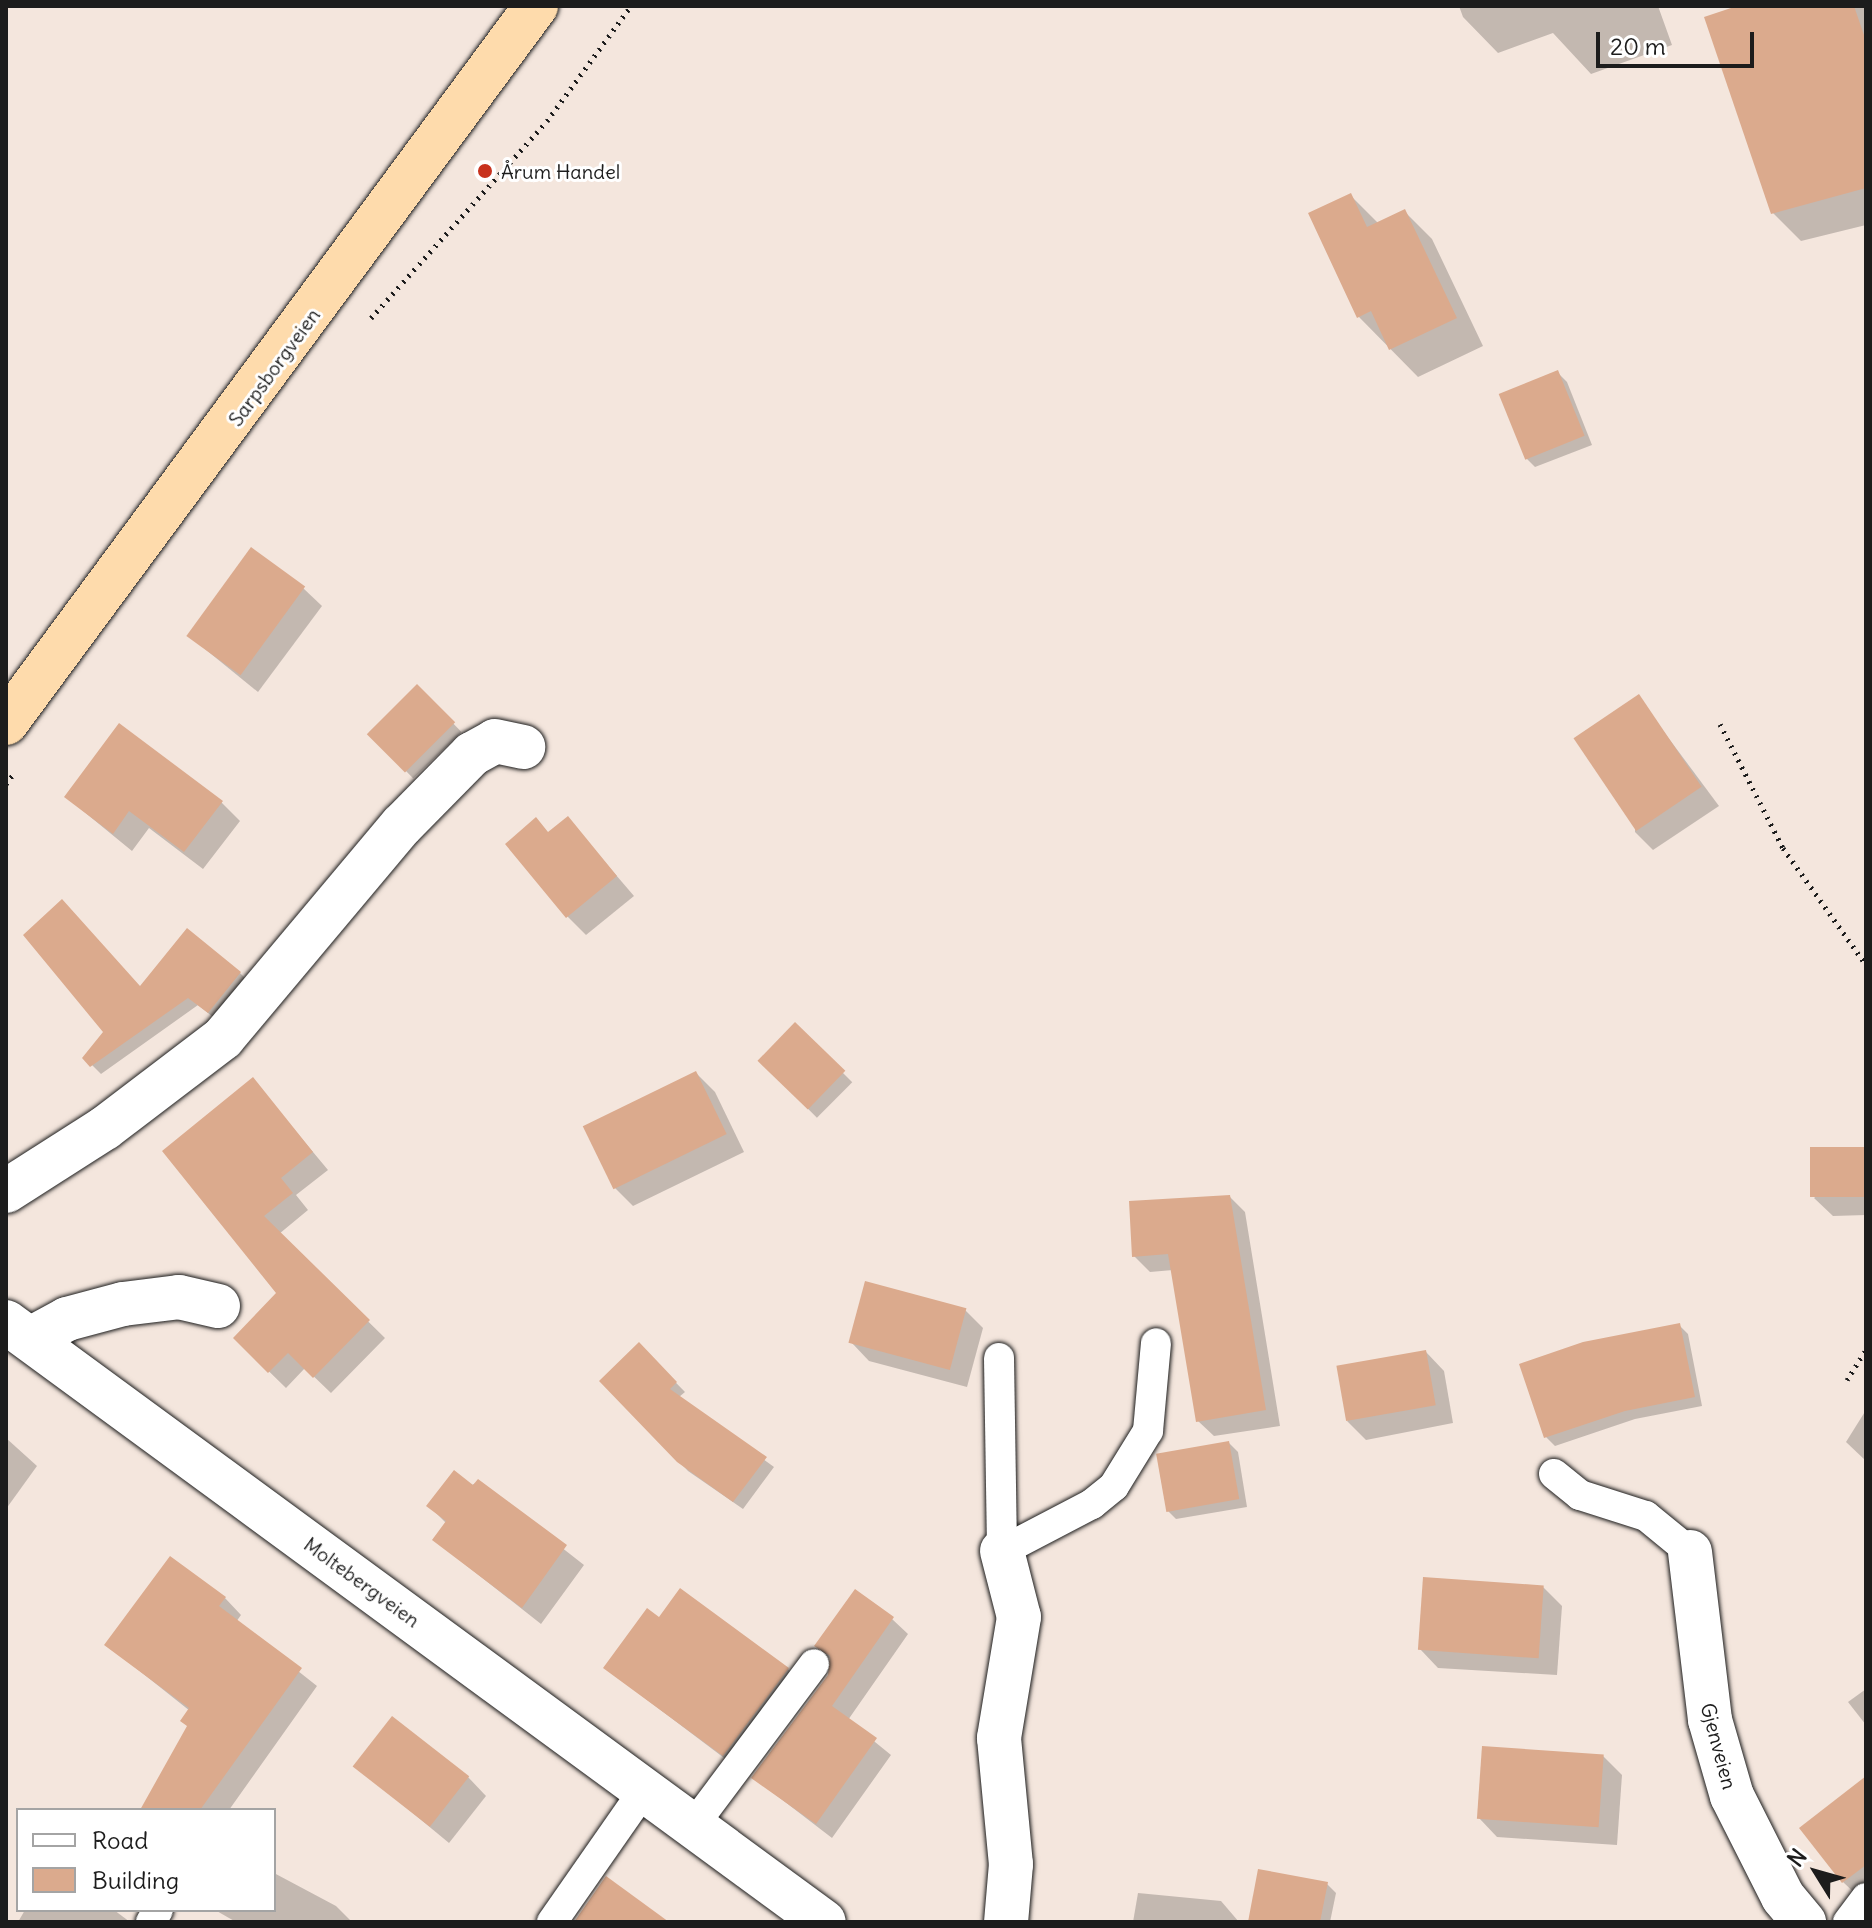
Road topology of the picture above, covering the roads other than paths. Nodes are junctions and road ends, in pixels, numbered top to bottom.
1 (536, 6) edge
2 (6, 723) edge
3 (523, 747) dead end
4 (6, 1191) edge
5 (218, 1306) dead end
6 (18, 1330) edge
7 (1156, 1343) dead end
8 (999, 1358) dead end
9 (1554, 1474) dead end
10 (1002, 1551) junction
11 (1690, 1552) joint
12 (814, 1664) dead end
13 (644, 1790) junction
14 (693, 1826) junction
15 (1866, 1898) edge
16 (552, 1922) edge
17 (824, 1922) edge
18 (1006, 1922) edge
19 (1804, 1922) edge
20 (1848, 1922) edge

1 - 2 highway, Sarpsborgveien
3 - 4 street
5 - 6 street, Moltebergveien
6 - 13 street, Moltebergveien
7 - 10 lane
8 - 10 lane
9 - 11 lane
10 - 18 street
11 - 19 street, Gjenveien
12 - 14 lane
13 - 14 street, Moltebergveien
13 - 16 lane
14 - 17 street, Moltebergveien
15 - 20 lane

